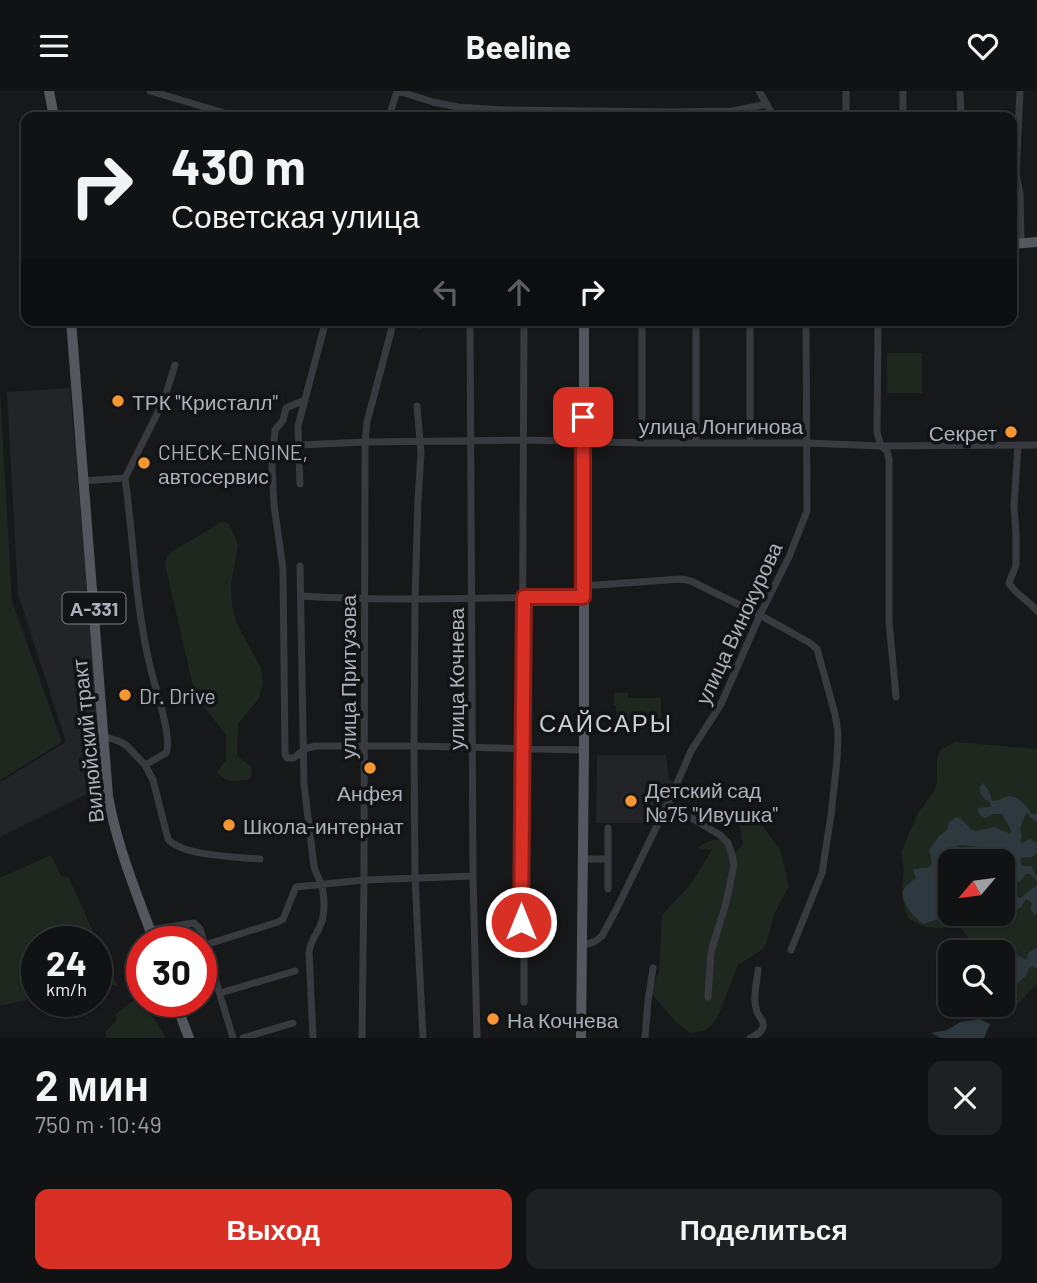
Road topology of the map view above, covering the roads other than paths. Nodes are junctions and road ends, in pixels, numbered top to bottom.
1 (49, 91) edge
2 (150, 91) edge
3 (397, 91) edge
4 (759, 91) edge
5 (846, 91) edge
6 (903, 91) edge
7 (960, 91) edge
8 (1020, 91) edge
9 (766, 104) junction
10 (53, 112) edge
11 (221, 112) edge
12 (391, 112) edge
13 (771, 112) edge
14 (846, 112) edge
15 (902, 112) edge
16 (961, 112) edge
17 (1017, 153) edge
18 (1017, 179) edge
19 (1017, 232) edge
20 (1037, 242) edge
21 (1017, 244) edge
22 (71, 326) edge
23 (324, 326) edge
24 (392, 326) edge
25 (470, 326) edge
26 (524, 326) edge
27 (584, 326) edge
28 (642, 326) edge
29 (696, 326) edge
30 (750, 326) edge
31 (806, 326) edge
32 (878, 326) edge
33 (175, 365) dead end
34 (305, 400) junction
35 (417, 406) dead end
36 (524, 440) junction
37 (471, 441) junction
38 (365, 442) junction
39 (420, 442) junction
40 (583, 442) junction
41 (642, 443) junction
42 (696, 443) junction
43 (750, 443) junction
44 (807, 443) junction
45 (299, 445) junction
46 (1018, 445) junction
47 (1037, 445) edge
48 (881, 446) junction
49 (125, 478) junction
50 (83, 481) junction
51 (300, 484) dead end
52 (300, 566) dead end
53 (583, 591) junction
54 (301, 596) junction
55 (524, 597) junction
56 (472, 598) junction
57 (365, 599) junction
58 (415, 599) junction
59 (1037, 611) edge
60 (760, 615) junction
61 (896, 697) dead end
62 (104, 736) junction
63 (414, 746) junction
64 (364, 747) junction
65 (472, 747) junction
66 (304, 749) junction
67 (523, 749) junction
68 (584, 750) junction
69 (145, 765) junction
70 (668, 804) junction
71 (608, 828) dead end
72 (260, 859) dead end
73 (584, 859) junction
74 (608, 859) junction
75 (473, 876) junction
76 (415, 878) junction
77 (364, 880) junction
78 (321, 883) junction
79 (608, 889) dead end
80 (149, 926) edge
81 (175, 926) edge
82 (197, 926) edge
83 (217, 941) edge
84 (583, 945) junction
85 (791, 950) dead end
86 (653, 968) dead end
87 (758, 970) dead end
88 (295, 971) dead end
89 (217, 983) edge
90 (220, 993) junction
91 (708, 997) dead end
92 (524, 1002) dead end
93 (181, 1017) edge
94 (293, 1024) dead end
95 (189, 1038) edge
96 (233, 1038) edge
97 (243, 1038) edge
98 (313, 1038) edge
99 (362, 1038) edge
100 (423, 1038) edge
101 (477, 1038) edge
102 (581, 1038) edge
103 (645, 1038) edge
104 (750, 1038) edge

1 - 10 main road
2 - 11 street
3 - 9 street
3 - 12 street
4 - 9 street
5 - 14 street
6 - 15 street
7 - 16 street
8 - 17 street
9 - 13 street
18 - 19 street
20 - 21 main road
22 - 50 main road, Вилюйский тракт / А-331
23 - 34 street
24 - 38 street, улица Притузова
25 - 37 street, улица Кочнева
26 - 36 street
27 - 40 main road
28 - 41 street
29 - 42 street
30 - 43 street
31 - 44 street, улица Винокурова
32 - 48 street
33 - 49 street
34 - 45 street
34 - 66 street
35 - 39 street
36 - 37 street, улица Лонгинова
36 - 40 street, улица Лонгинова
36 - 55 street
37 - 39 street, улица Лонгинова
37 - 56 street, улица Кочнева
38 - 39 street, улица Лонгинова
38 - 45 street, улица Лонгинова
38 - 57 street, улица Притузова
39 - 58 street
40 - 41 street, улица Лонгинова
40 - 53 main road
41 - 42 street, улица Лонгинова
42 - 43 street, улица Лонгинова
43 - 44 street, улица Лонгинова
44 - 48 street, улица Лонгинова
44 - 60 street, улица Винокурова
45 - 51 street
46 - 47 street, улица Лонгинова
46 - 48 street, улица Лонгинова
46 - 59 street
48 - 61 street
49 - 50 street
49 - 69 street
50 - 62 main road, Вилюйский тракт / А-331
52 - 54 street
53 - 55 street
53 - 60 street
53 - 68 main road
54 - 57 street
54 - 66 street
55 - 56 street
55 - 67 street
56 - 58 street
56 - 65 street, улица Кочнева
57 - 58 street
57 - 64 street, улица Притузова
58 - 63 street
60 - 70 street, улица Винокурова
60 - 85 street
62 - 69 street
62 - 80 main road, Вилюйский тракт / А-331
63 - 64 street
63 - 65 street
63 - 76 street
64 - 66 street
64 - 77 street, улица Притузова
65 - 67 street
65 - 75 street, улица Кочнева
66 - 78 street
67 - 68 street
67 - 92 street
68 - 73 main road
69 - 72 street
70 - 84 street, улица Винокурова
70 - 91 street
71 - 74 street
73 - 74 street
73 - 84 main road
74 - 79 street
75 - 76 street
75 - 101 street, улица Кочнева
76 - 77 street
76 - 100 street
77 - 78 street
77 - 99 street, улица Притузова
78 - 83 street
78 - 98 street
81 - 82 street
84 - 102 main road
86 - 103 street
87 - 104 street
88 - 90 street
89 - 90 street
90 - 96 street
93 - 95 main road
94 - 97 street

